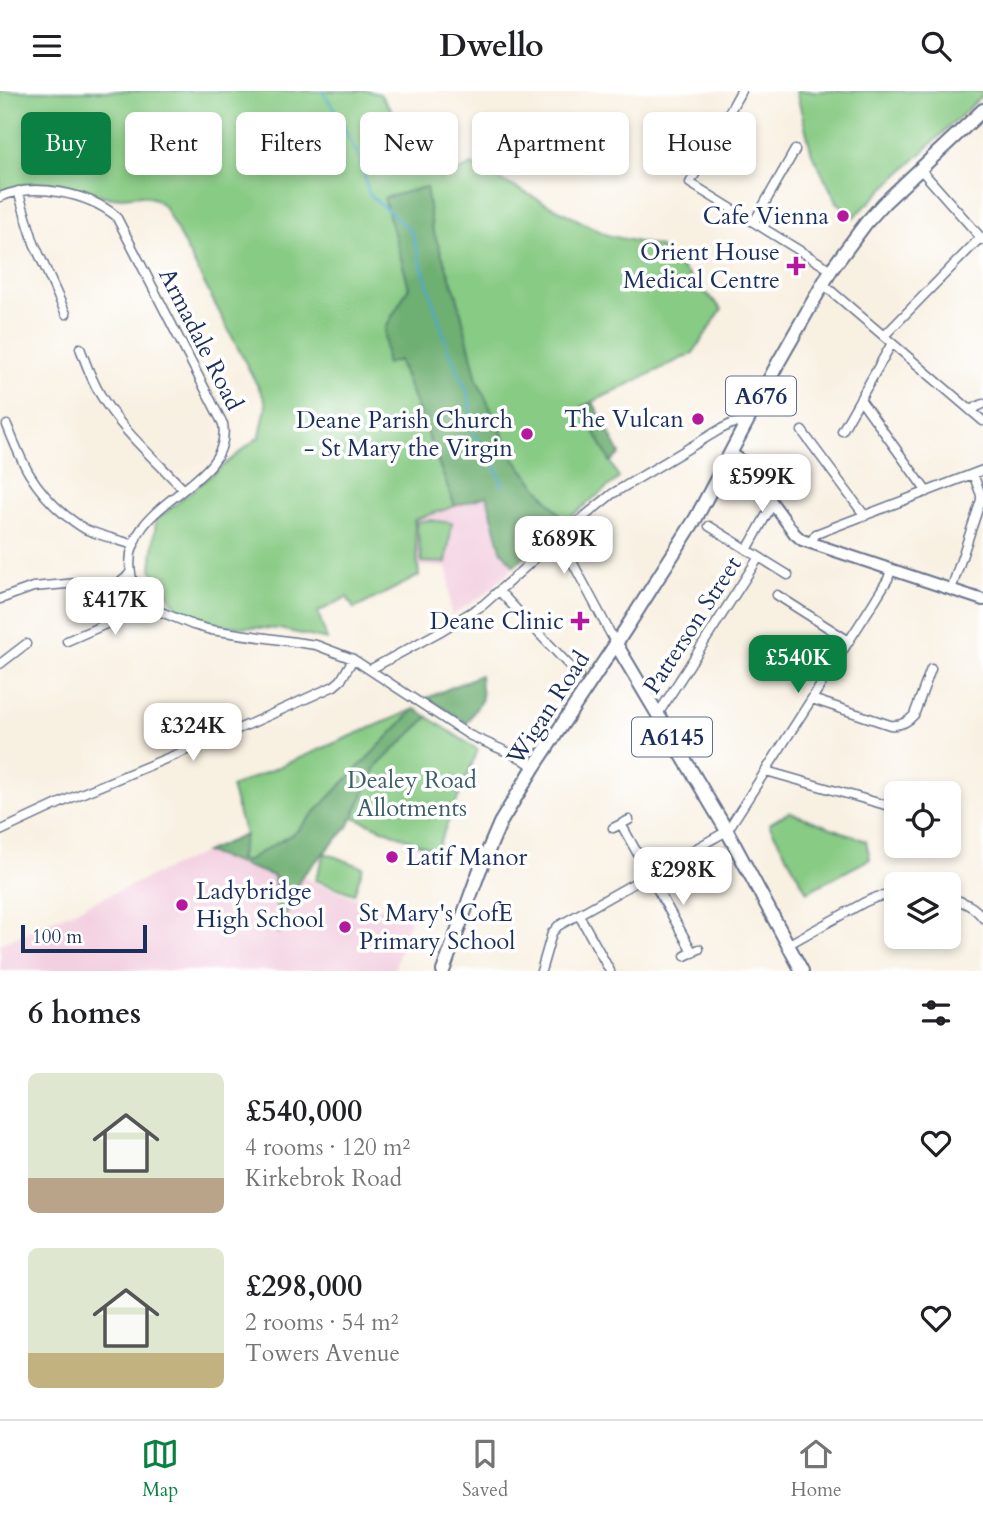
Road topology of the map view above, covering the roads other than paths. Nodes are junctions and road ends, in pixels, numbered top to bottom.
1 (741, 91) edge
2 (983, 110) edge
3 (729, 112) edge
4 (795, 150) dead end
5 (921, 170) junction
6 (694, 175) edge
7 (18, 191) junction
8 (0, 197) edge
9 (754, 222) junction
10 (982, 238) edge
11 (831, 270) junction
12 (822, 284) junction
13 (66, 314) dead end
14 (884, 336) junction
15 (892, 343) junction
16 (80, 348) dead end
17 (860, 399) junction
18 (983, 404) edge
19 (970, 410) junction
20 (748, 421) junction
21 (983, 421) edge
22 (7, 425) dead end
23 (802, 431) dead end
24 (842, 431) dead end
25 (730, 453) junction
26 (983, 470) edge
27 (973, 474) junction
28 (183, 489) junction
29 (927, 492) junction
30 (773, 503) junction
31 (864, 516) junction
32 (709, 526) dead end
33 (559, 537) junction
34 (810, 543) junction
35 (134, 545) junction
36 (747, 549) junction
37 (759, 557) junction
38 (891, 570) junction
39 (131, 572) junction
40 (788, 575) dead end
41 (105, 589) junction
42 (951, 590) junction
43 (500, 592) junction
44 (777, 595) dead end
45 (0, 599) edge
46 (983, 600) edge
47 (134, 601) junction
48 (143, 605) junction
49 (67, 641) dead end
50 (849, 641) junction
51 (616, 643) junction
52 (26, 644) dead end
53 (353, 659) junction
54 (0, 664) edge
55 (371, 669) junction
56 (931, 669) dead end
57 (579, 676) dead end
58 (812, 699) junction
59 (658, 714) junction
60 (534, 767) junction
61 (766, 771) junction
62 (884, 804) edge
63 (621, 824) dead end
64 (0, 831) edge
65 (727, 831) junction
66 (649, 876) junction
67 (884, 896) edge
68 (961, 902) edge
69 (579, 915) junction
70 (983, 918) edge
71 (789, 944) junction
72 (692, 953) dead end
73 (443, 971) edge
74 (541, 971) edge
75 (610, 971) edge
76 (802, 971) edge

1 - 3 street
2 - 5 main road, Wigan Road / A676
4 - 9 street
5 - 10 street
5 - 11 main road, Wigan Road / A676
6 - 9 street
7 - 8 street, Armadale Road
7 - 13 street
7 - 28 street, Armadale Road
9 - 11 street
10 - 14 street
11 - 12 main road, Wigan Road / A676
12 - 14 street
12 - 20 main road, Wigan Road / A676
14 - 15 street
15 - 17 street
15 - 19 street
16 - 28 street
17 - 24 street
17 - 29 street
18 - 19 street
19 - 21 street
20 - 25 main road, Wigan Road / A676
20 - 33 street
22 - 35 street
23 - 31 street
25 - 30 street
25 - 51 main road, Wigan Road / A676
26 - 27 street
27 - 29 street
27 - 42 street
28 - 35 street, Armadale Road
29 - 31 street
30 - 34 street
30 - 36 street
31 - 34 street
32 - 36 street
33 - 43 street
33 - 51 street
34 - 38 street
35 - 39 street, Armadale Road
36 - 37 street
37 - 40 street
37 - 59 street, Patterson Street
38 - 42 street
38 - 50 street
39 - 41 street
39 - 48 street, Armadale Road
41 - 45 street
41 - 47 street
42 - 46 street
43 - 55 street
43 - 57 street
44 - 50 street
47 - 48 street
47 - 49 street
48 - 53 street
50 - 58 street
51 - 59 main road, A6145
51 - 60 main road, Wigan Road / A676
52 - 54 street
53 - 55 street
53 - 64 street
55 - 60 street
56 - 58 street
58 - 61 street
59 - 65 main road, A6145
60 - 73 main road, Wigan Road / A676
61 - 62 street
61 - 65 street
63 - 66 street
65 - 66 street
65 - 71 main road, A6145
66 - 69 street
66 - 72 street
67 - 71 street
68 - 70 street
69 - 74 street
69 - 75 street
71 - 76 main road, A6145

